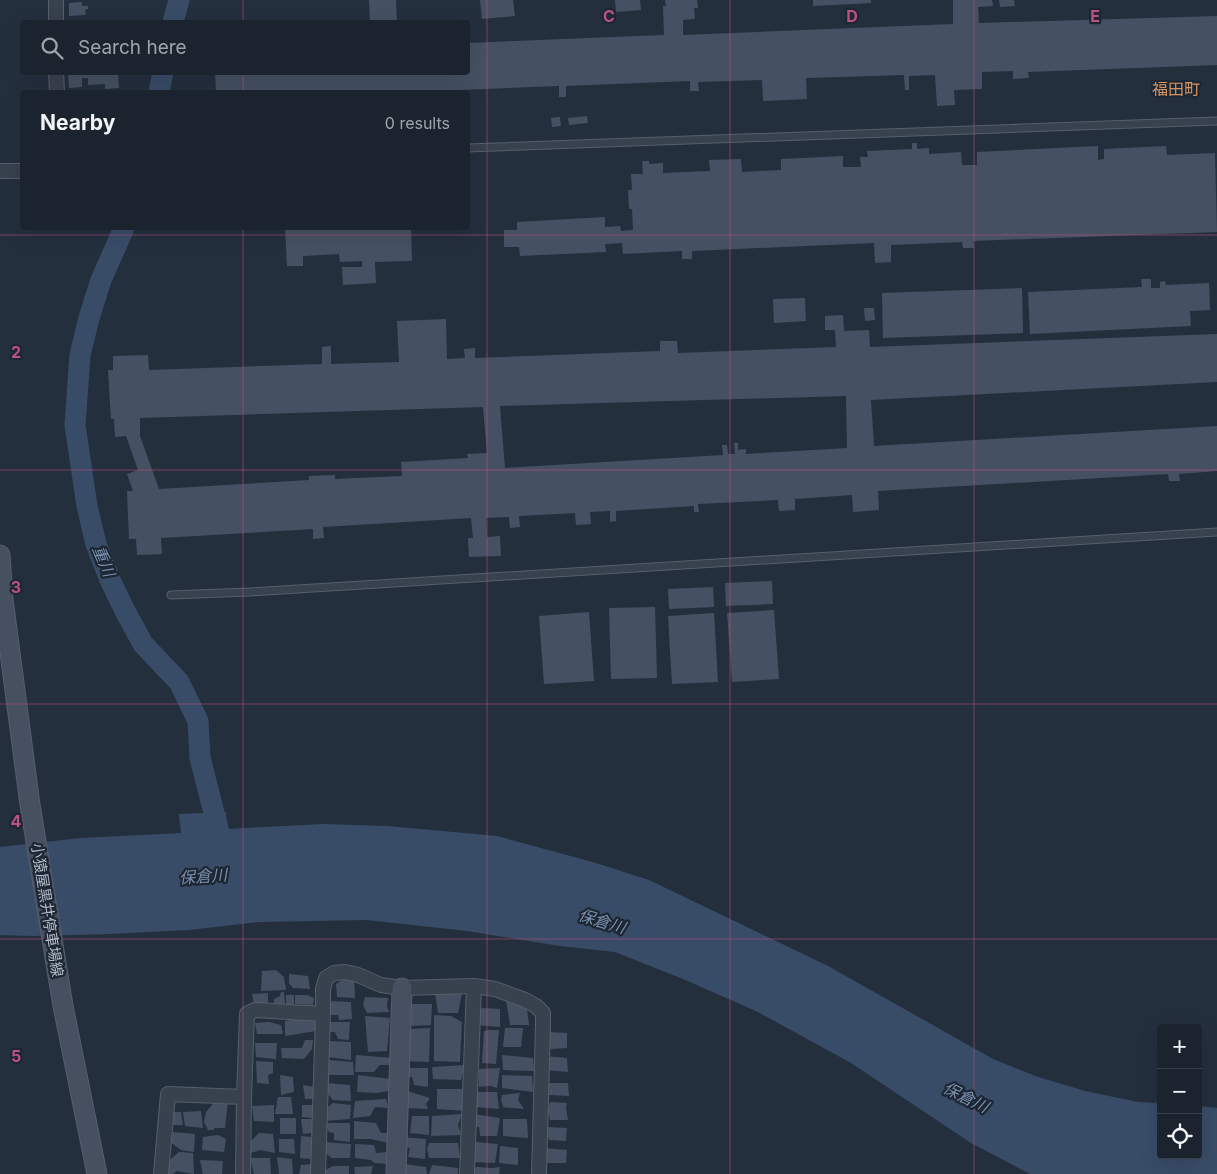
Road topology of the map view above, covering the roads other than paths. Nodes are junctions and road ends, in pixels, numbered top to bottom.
1 (56, 0) edge
2 (56, 20) edge
3 (56, 75) edge
4 (57, 90) edge
5 (1217, 121) edge
6 (470, 148) edge
7 (20, 170) edge
8 (0, 171) edge
9 (1217, 532) edge
10 (0, 555) edge
11 (172, 594) dead end
12 (474, 986) junction
13 (402, 988) junction
14 (323, 1014) junction
15 (244, 1097) junction
16 (97, 1174) edge
17 (161, 1174) edge
18 (243, 1174) edge
19 (318, 1174) edge
20 (396, 1174) edge
21 (467, 1174) edge
22 (539, 1174) edge

1 - 2 street
3 - 4 street
5 - 6 lane
7 - 8 street
9 - 11 lane
10 - 16 main road, 小猿屋黒井停車場線
12 - 13 street
12 - 21 street
12 - 22 street
13 - 14 street
13 - 20 main road
14 - 15 street
14 - 19 street
15 - 17 street
15 - 18 street

